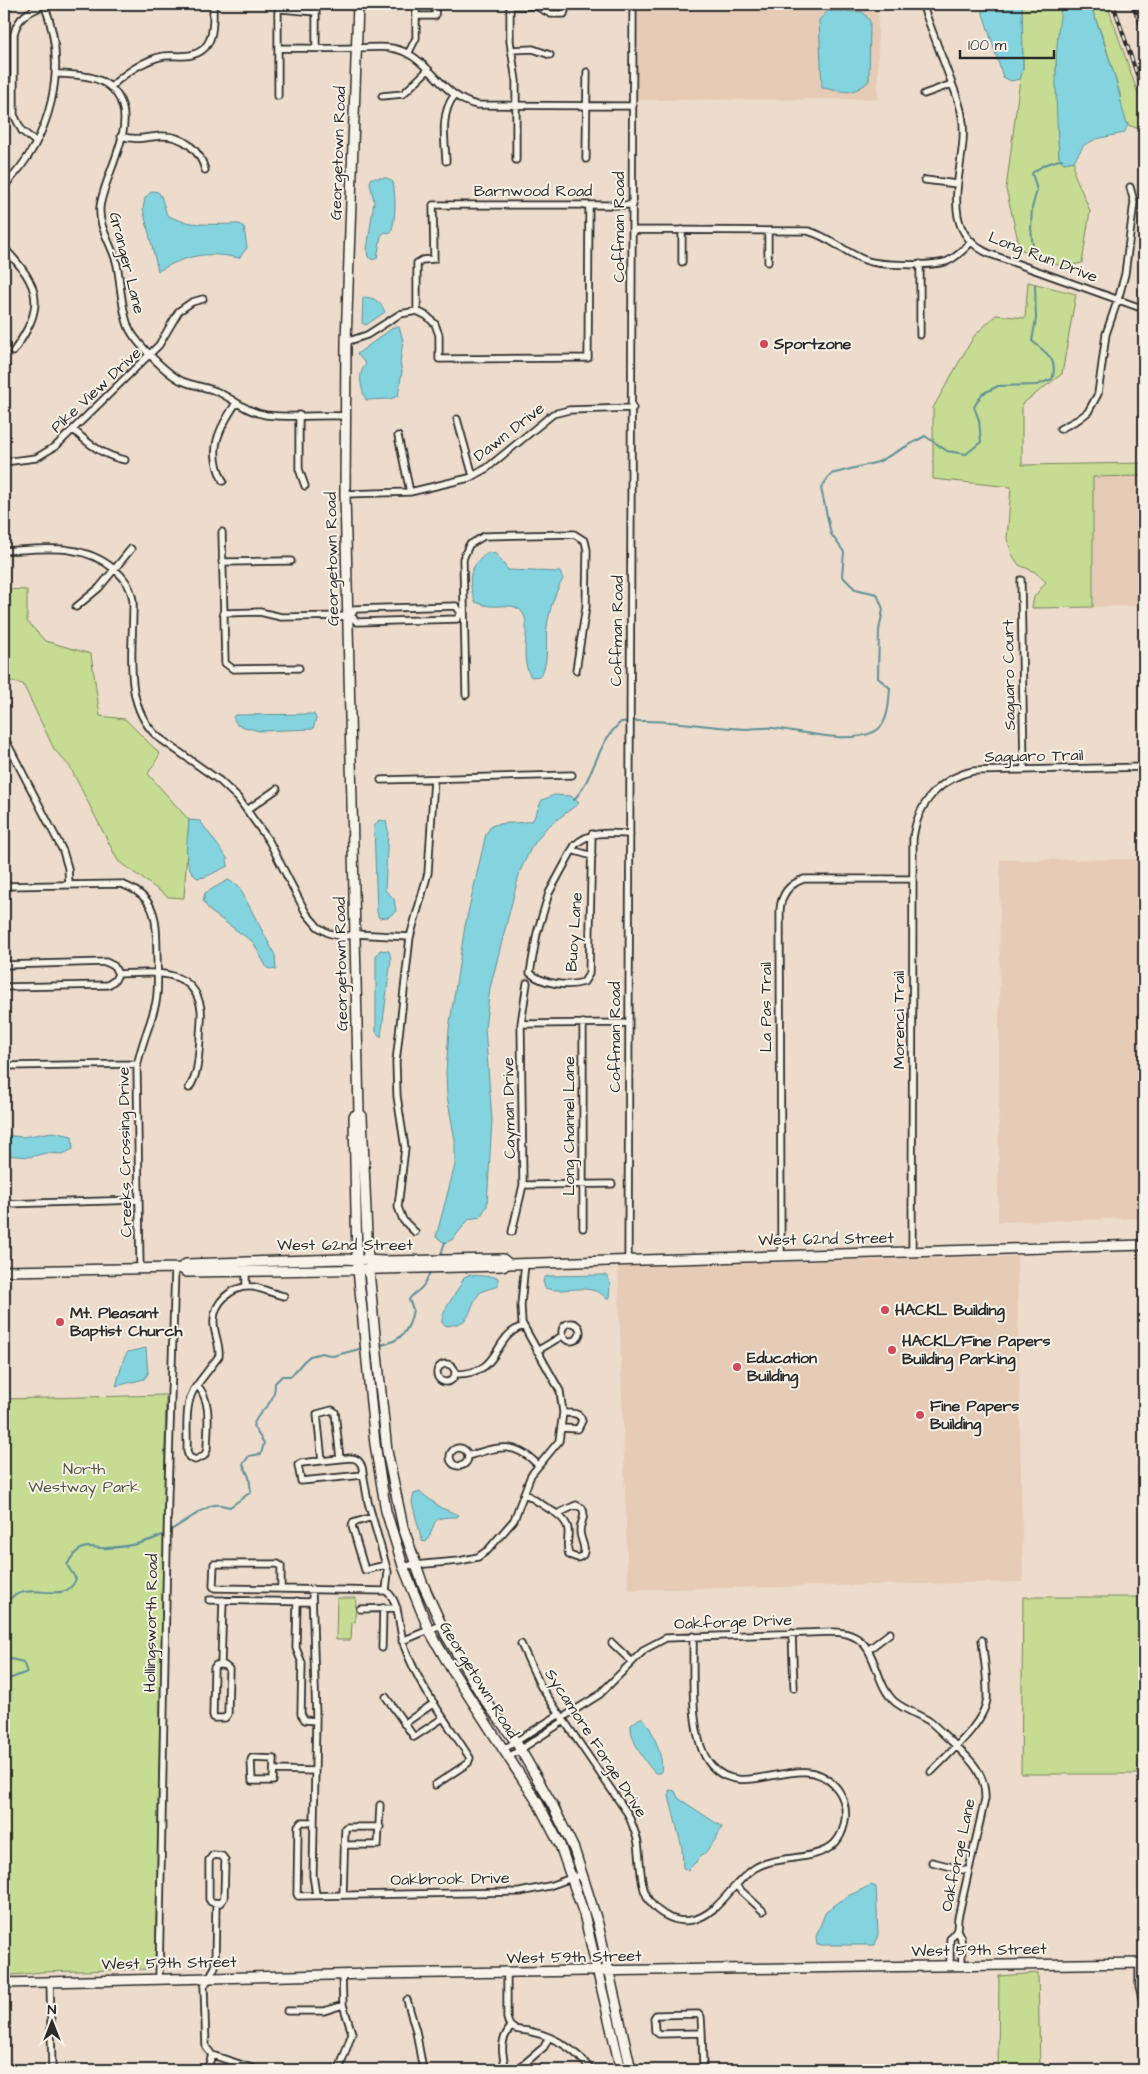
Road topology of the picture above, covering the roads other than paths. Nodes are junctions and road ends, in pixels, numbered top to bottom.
1 (46, 4) edge
2 (213, 4) edge
3 (358, 4) edge
4 (416, 4) edge
5 (436, 4) edge
6 (567, 4) edge
7 (634, 4) edge
8 (922, 4) edge
9 (510, 5) edge
10 (538, 5) edge
11 (416, 16) junction
12 (278, 48) junction
13 (316, 48) junction
14 (357, 48) junction
15 (511, 50) junction
16 (408, 54) junction
17 (550, 56) dead end
18 (428, 70) junction
19 (586, 72) dead end
20 (56, 74) junction
21 (952, 84) junction
22 (111, 88) junction
23 (924, 94) dead end
24 (278, 96) dead end
25 (382, 96) dead end
26 (454, 96) junction
27 (516, 105) junction
28 (586, 106) junction
29 (633, 106) junction
30 (121, 136) junction
31 (36, 142) junction
32 (586, 159) dead end
33 (516, 160) dead end
34 (446, 161) dead end
35 (205, 170) dead end
36 (925, 180) dead end
37 (957, 184) junction
38 (4, 186) edge
39 (1130, 187) dead end
40 (589, 205) junction
41 (633, 205) junction
42 (633, 230) junction
43 (682, 230) junction
44 (768, 231) junction
45 (972, 241) junction
46 (4, 248) edge
47 (682, 262) dead end
48 (768, 262) dead end
49 (920, 264) junction
50 (203, 299) dead end
51 (1118, 299) junction
52 (1144, 309) edge
53 (417, 311) junction
54 (920, 335) dead end
55 (346, 342) junction
56 (13, 352) dead end
57 (150, 353) junction
58 (236, 403) junction
59 (633, 408) junction
60 (300, 415) junction
61 (345, 416) junction
62 (457, 419) dead end
63 (1060, 429) dead end
64 (74, 430) junction
65 (398, 436) dead end
66 (125, 460) dead end
67 (4, 462) edge
68 (474, 476) junction
69 (223, 481) dead end
70 (305, 486) dead end
71 (410, 492) junction
72 (345, 494) junction
73 (222, 532) dead end
74 (131, 549) dead end
75 (4, 550) edge
76 (292, 561) dead end
77 (222, 562) junction
78 (115, 569) junction
79 (1021, 580) dead end
80 (76, 607) dead end
81 (223, 613) junction
82 (463, 613) junction
83 (350, 616) junction
84 (299, 668) dead end
85 (576, 670) dead end
86 (466, 695) dead end
87 (4, 737) edge
88 (1144, 767) edge
89 (1024, 770) junction
90 (572, 775) dead end
91 (434, 779) junction
92 (381, 780) dead end
93 (277, 789) dead end
94 (932, 794) joint
95 (247, 810) junction
96 (592, 834) junction
97 (630, 834) junction
98 (572, 850) junction
99 (592, 856) junction
100 (913, 879) junction
101 (69, 884) junction
102 (4, 886) edge
103 (355, 934) junction
104 (410, 937) junction
105 (4, 965) edge
106 (157, 973) junction
107 (118, 974) junction
108 (528, 983) dead end
109 (4, 987) edge
110 (583, 1023) junction
111 (629, 1023) junction
112 (521, 1024) junction
113 (137, 1064) junction
114 (4, 1066) edge
115 (189, 1088) dead end
116 (359, 1114) junction
117 (612, 1184) dead end
118 (523, 1185) junction
119 (582, 1185) junction
120 (139, 1200) junction
121 (4, 1204) edge
122 (583, 1228) dead end
123 (415, 1232) dead end
124 (512, 1232) dead end
125 (1144, 1245) edge
126 (912, 1252) junction
127 (780, 1255) junction
128 (628, 1260) junction
129 (525, 1263) junction
130 (357, 1264) junction
131 (369, 1264) junction
132 (420, 1264) junction
133 (509, 1264) junction
134 (246, 1266) junction
135 (178, 1268) junction
136 (140, 1269) junction
137 (4, 1271) edge
138 (246, 1287) junction
139 (284, 1296) dead end
140 (523, 1326) junction
141 (562, 1336) dead end
142 (537, 1351) junction
143 (456, 1374) dead end
144 (197, 1386) junction
145 (563, 1413) junction
146 (562, 1428) junction
147 (468, 1456) dead end
148 (340, 1459) junction
149 (322, 1461) junction
150 (538, 1465) junction
151 (363, 1475) junction
152 (524, 1493) junction
153 (558, 1514) junction
154 (372, 1517) junction
155 (386, 1565) junction
156 (416, 1565) junction
157 (403, 1566) junction
158 (281, 1589) junction
159 (312, 1589) junction
160 (386, 1591) junction
161 (210, 1600) dead end
162 (223, 1600) junction
163 (296, 1602) junction
164 (312, 1602) junction
165 (360, 1608) dead end
166 (383, 1608) junction
167 (397, 1608) junction
168 (441, 1625) junction
169 (429, 1630) junction
170 (792, 1633) junction
171 (890, 1633) dead end
172 (693, 1636) junction
173 (982, 1640) dead end
174 (402, 1641) junction
175 (612, 1643) dead end
176 (521, 1644) dead end
177 (382, 1648) dead end
178 (868, 1650) junction
179 (632, 1662) junction
180 (221, 1665) junction
181 (794, 1688) dead end
182 (386, 1697) dead end
183 (434, 1703) junction
184 (443, 1718) junction
185 (562, 1718) junction
186 (316, 1721) junction
187 (404, 1724) junction
188 (518, 1746) junction
189 (956, 1746) junction
190 (507, 1753) junction
191 (274, 1770) junction
192 (315, 1771) junction
193 (931, 1772) dead end
194 (435, 1786) dead end
195 (380, 1805) dead end
196 (314, 1822) junction
197 (380, 1827) junction
198 (344, 1845) junction
199 (932, 1862) dead end
200 (968, 1871) junction
201 (583, 1874) junction
202 (572, 1878) junction
203 (736, 1886) junction
204 (316, 1895) junction
205 (343, 1895) junction
206 (216, 1903) junction
207 (762, 1911) dead end
208 (957, 1930) junction
209 (1142, 1963) edge
210 (962, 1964) junction
211 (950, 1965) junction
212 (599, 1971) junction
213 (609, 1971) junction
214 (508, 1972) junction
215 (342, 1974) junction
216 (210, 1977) junction
217 (159, 1978) junction
218 (50, 1981) junction
219 (4, 1982) edge
220 (407, 2000) dead end
221 (342, 2005) junction
222 (1144, 2006) edge
223 (287, 2011) dead end
224 (511, 2027) junction
225 (702, 2032) junction
226 (549, 2037) junction
227 (212, 2055) junction
228 (52, 2070) edge
229 (207, 2070) edge
230 (258, 2070) edge
231 (339, 2070) edge
232 (423, 2070) edge
233 (506, 2070) edge
234 (517, 2070) edge
235 (591, 2070) edge
236 (621, 2070) edge
237 (631, 2070) edge
238 (702, 2070) edge

1 - 20 street
1 - 31 street
2 - 22 street
3 - 14 main road, Georgetown Road
4 - 11 street
5 - 11 street
6 - 10 street
7 - 29 street, Coffman Road
8 - 21 street, Long Run Drive
9 - 10 street
9 - 15 street
11 - 16 street
12 - 13 street
12 - 13 street
12 - 24 street
13 - 14 street
14 - 16 street
14 - 55 main road, Georgetown Road
15 - 17 street
15 - 27 street
16 - 18 street
18 - 25 street
18 - 26 street
19 - 28 street
20 - 22 street
20 - 31 street
21 - 23 street
21 - 37 street, Long Run Drive
22 - 30 street, Granger Lane
26 - 27 street
26 - 34 street
27 - 28 street
27 - 33 street
28 - 29 street
28 - 32 street
29 - 41 street, Coffman Road
30 - 35 street
30 - 57 street, Granger Lane
31 - 38 street
36 - 37 street
37 - 45 street, Long Run Drive
39 - 51 street
40 - 41 street, Barnwood Road
40 - 53 street, Barnwood Road
40 - 53 street
41 - 42 street, Coffman Road
42 - 43 street
42 - 59 street, Coffman Road
43 - 44 street
43 - 47 street
44 - 48 street
44 - 49 street
45 - 49 street
45 - 51 street, Long Run Drive
46 - 56 street
49 - 54 street
50 - 57 street
51 - 52 street, Long Run Drive
51 - 63 street
53 - 55 street
55 - 61 main road, Georgetown Road
57 - 58 street, Pike View Drive
57 - 64 street, Pike View Drive
58 - 60 street, Pike View Drive
58 - 69 street
59 - 68 street, Dawn Drive
59 - 97 street, Coffman Road
60 - 61 street, Pike View Drive
60 - 70 street
61 - 72 main road, Georgetown Road
62 - 68 street
64 - 66 street
64 - 67 street, Pike View Drive
65 - 71 street
68 - 71 street, Dawn Drive
71 - 72 street, Dawn Drive
72 - 83 main road, Georgetown Road
73 - 77 street
74 - 78 street
75 - 78 street
76 - 77 street
77 - 81 street
78 - 80 street
78 - 95 street
79 - 89 street, Saguaro Court
81 - 83 street
81 - 84 street
82 - 83 street
82 - 83 street
82 - 85 street
82 - 86 street
83 - 103 main road, Georgetown Road
87 - 101 street
88 - 89 street, Saguaro Trail
89 - 94 street, Saguaro Trail
90 - 91 street
91 - 92 street
91 - 104 street
93 - 95 street
94 - 100 street, Morenci Trail
95 - 103 street
96 - 97 street
96 - 98 street
96 - 99 street, Buoy Lane
97 - 111 street, Coffman Road
98 - 99 street
98 - 99 street, Buoy Lane
100 - 126 street, Morenci Trail
100 - 127 street, La Pas Trail
101 - 102 street
101 - 106 street, Creeks Crossing Drive
103 - 104 street
103 - 116 main road, Georgetown Road
104 - 123 street
105 - 107 street
106 - 107 street
106 - 113 street, Creeks Crossing Drive
106 - 115 street
107 - 109 street
108 - 112 street, Cayman Drive
110 - 111 street
110 - 112 street
110 - 119 street, Long Channel Lane
111 - 128 street, Coffman Road
112 - 118 street, Cayman Drive
113 - 114 street
113 - 120 street, Creeks Crossing Drive
116 - 130 main road, Georgetown Road
116 - 131 main road, Georgetown Road
117 - 119 street
118 - 119 street
118 - 124 street, Cayman Drive
119 - 122 street, Long Channel Lane
120 - 121 street
120 - 136 street, Creeks Crossing Drive
125 - 126 main road, West 62nd Street
126 - 127 main road, West 62nd Street
127 - 128 main road, West 62nd Street
128 - 129 main road, West 62nd Street
129 - 133 main road, West 62nd Street
129 - 140 street
130 - 131 main road, West 62nd Street
130 - 134 main road, West 62nd Street
130 - 157 main road, Georgetown Road
131 - 132 main road, West 62nd Street
131 - 156 main road, Georgetown Road
132 - 133 main road, West 62nd Street
132 - 133 main road, West 62nd Street
134 - 135 main road, West 62nd Street
134 - 138 street
135 - 136 main road, West 62nd Street
135 - 217 street, Hollingsworth Road
136 - 137 main road, West 62nd Street
138 - 139 street
138 - 144 street
140 - 142 street
140 - 143 street
141 - 142 street
142 - 145 street
144 - 144 street
145 - 146 street
145 - 146 street
146 - 150 street
147 - 150 street
148 - 149 street
148 - 149 street
148 - 151 street
149 - 151 street
150 - 152 street
151 - 154 street
152 - 153 street
152 - 156 street
153 - 153 street
154 - 155 street
154 - 155 street
155 - 160 street
156 - 157 street
156 - 168 main road, Georgetown Road
157 - 169 main road, Georgetown Road
158 - 158 street
158 - 159 street
159 - 160 street
159 - 164 street
160 - 167 street
161 - 162 street
162 - 163 street
162 - 180 street
163 - 164 street
163 - 186 street
164 - 186 street
165 - 166 street
166 - 167 street
166 - 177 street
167 - 174 street
168 - 169 street
168 - 188 main road, Georgetown Road
169 - 174 street
169 - 190 main road, Georgetown Road
170 - 172 street, Oakforge Drive
170 - 178 street, Oakforge Drive
170 - 181 street
171 - 178 street
172 - 179 street, Oakforge Drive
172 - 203 street, Sycamore Forge Drive
173 - 189 street
174 - 183 street
175 - 179 street
176 - 185 street, Sycamore Forge Drive
178 - 189 street, Oakforge Lane
179 - 185 street, Oakforge Drive
180 - 180 street
182 - 187 street
183 - 184 street
183 - 187 street
184 - 187 street
184 - 194 street
185 - 188 street, Oakforge Drive
185 - 203 street, Sycamore Forge Drive
186 - 192 street
188 - 190 street
188 - 190 street
188 - 201 main road, Georgetown Road
189 - 193 street
189 - 200 street, Oakforge Lane
190 - 202 main road, Georgetown Road
191 - 191 street
191 - 192 street
192 - 196 street
195 - 197 street
196 - 204 street
196 - 204 street
197 - 198 street
197 - 198 street
198 - 205 street
199 - 200 street
200 - 208 street, Oakforge Lane
201 - 202 street, Oakbrook Drive
201 - 213 main road, Georgetown Road
202 - 205 street, Oakbrook Drive
202 - 212 main road, Georgetown Road
203 - 207 street
204 - 205 street, Oakbrook Drive
206 - 206 street
206 - 216 street
208 - 210 street, Oakforge Lane
208 - 211 street
209 - 210 main road, West 59th Street
209 - 222 street
210 - 211 main road, West 59th Street
211 - 213 main road, West 59th Street
212 - 213 main road, West 59th Street
212 - 214 main road, West 59th Street
212 - 236 main road, Georgetown Road
213 - 237 main road, Georgetown Road
214 - 215 main road, West 59th Street
214 - 224 street
215 - 216 main road, West 59th Street
215 - 221 street
216 - 217 main road, West 59th Street
216 - 227 street
217 - 218 main road, West 59th Street
218 - 219 main road, West 59th Street
218 - 228 street
220 - 232 street
221 - 223 street
221 - 231 street
224 - 226 street
224 - 233 street
225 - 225 street
225 - 238 street
226 - 234 street
226 - 235 street
227 - 229 street
227 - 230 street

